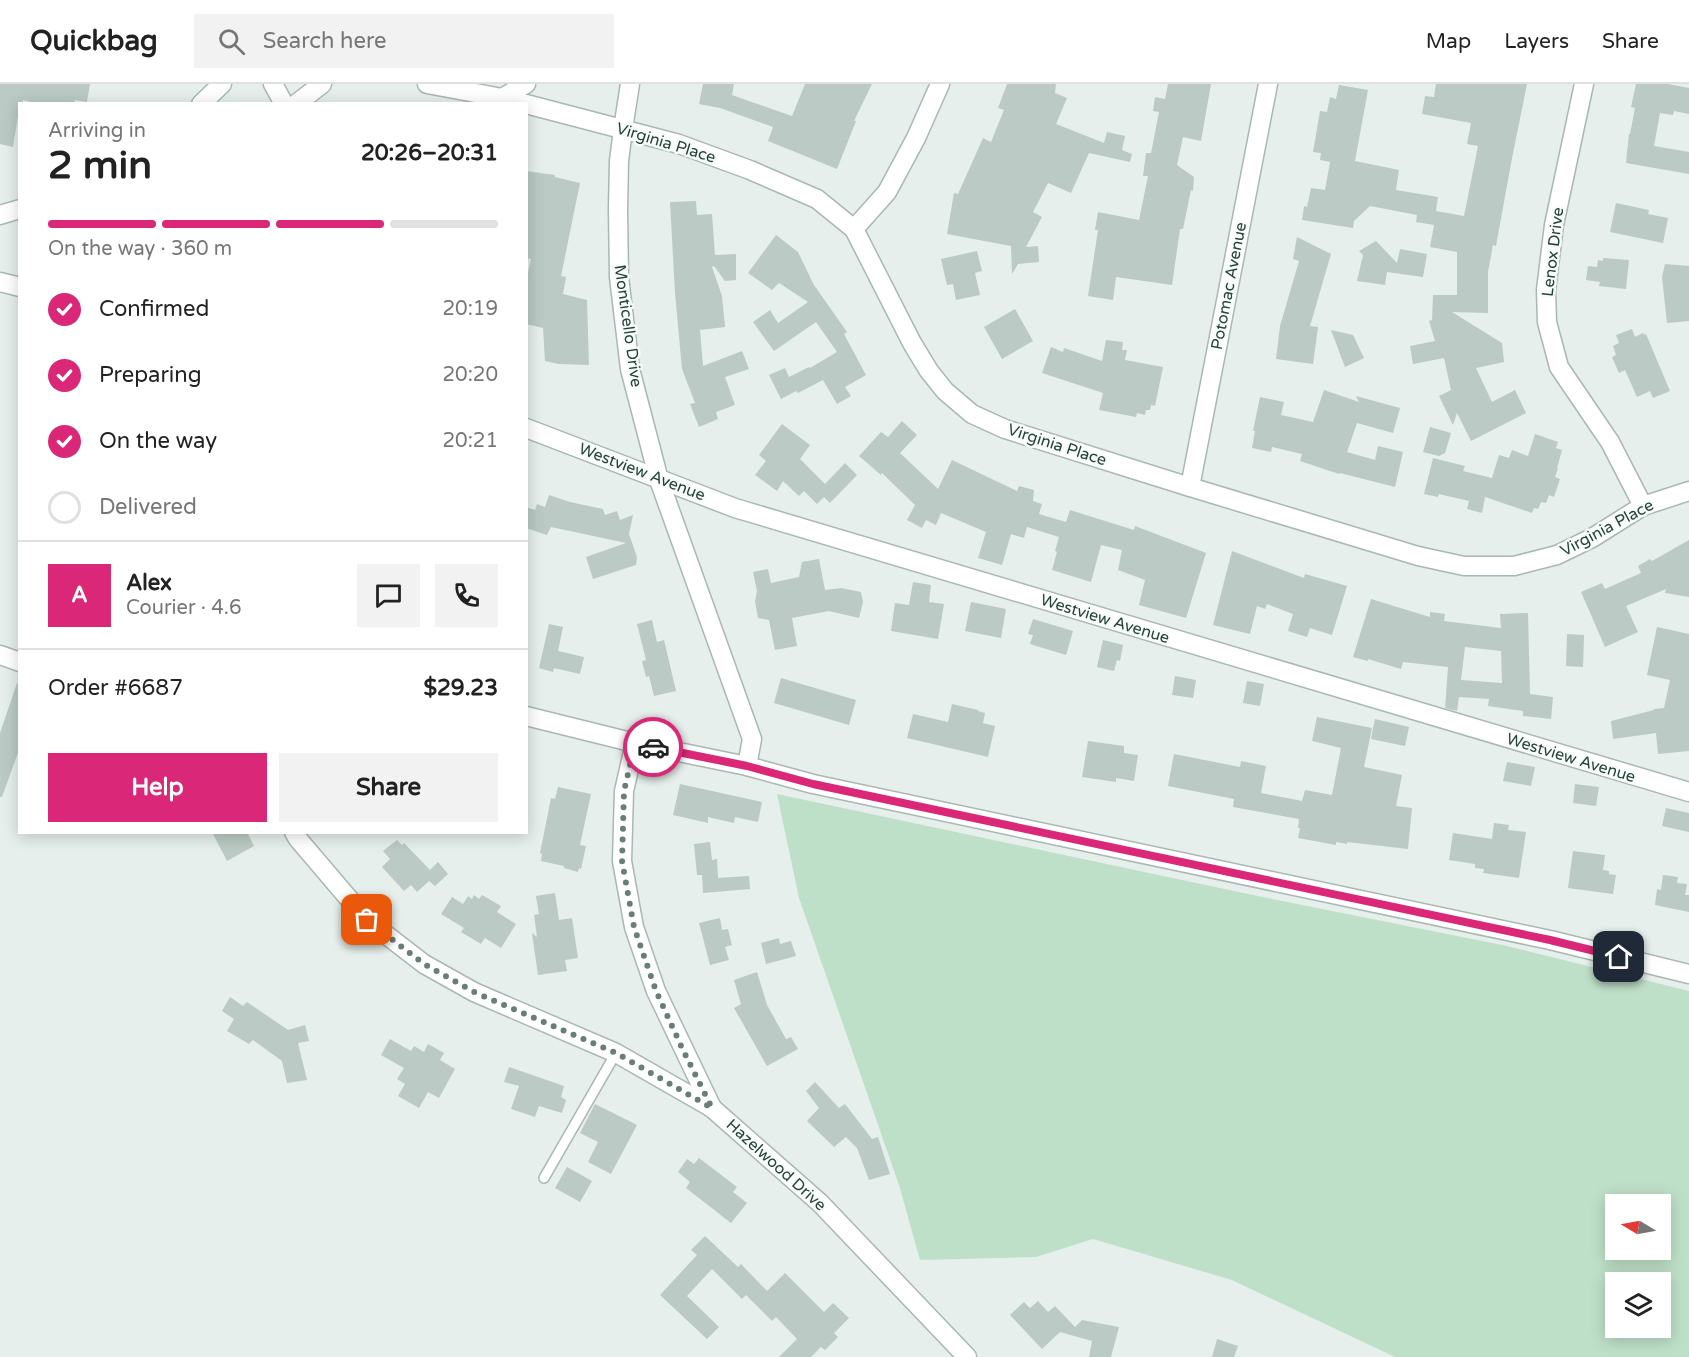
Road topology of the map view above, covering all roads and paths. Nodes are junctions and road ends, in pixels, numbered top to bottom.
1 (222, 84) edge
2 (273, 84) edge
3 (322, 84) edge
4 (427, 84) edge
5 (526, 84) edge
6 (630, 84) edge
7 (940, 84) edge
8 (1268, 84) edge
9 (1584, 84) edge
10 (502, 98) junction
11 (203, 102) edge
12 (283, 102) edge
13 (299, 102) edge
14 (517, 102) edge
15 (528, 105) edge
16 (623, 129) junction
17 (18, 210) edge
18 (0, 215) edge
19 (854, 229) junction
20 (0, 282) edge
21 (18, 286) edge
22 (528, 429) edge
23 (659, 480) junction
24 (1190, 488) junction
25 (1689, 491) edge
26 (1643, 506) junction
27 (0, 655) edge
28 (18, 661) edge
29 (528, 717) edge
30 (635, 744) junction
31 (747, 766) junction
32 (1689, 792) edge
33 (295, 834) edge
34 (1689, 974) edge
35 (616, 1053) junction
36 (712, 1108) junction
37 (544, 1178) dead end
38 (967, 1357) edge

1 - 11 street
2 - 12 street
3 - 13 street
4 - 10 street, Virginia Place
5 - 10 street
6 - 16 street, Monticello Drive
7 - 19 street
8 - 24 street, Potomac Avenue
9 - 26 street, Lenox Drive
10 - 14 street, Virginia Place
15 - 16 street, Virginia Place
16 - 19 street, Virginia Place
16 - 23 street, Monticello Drive
17 - 18 street
19 - 24 street, Virginia Place
20 - 21 street
22 - 23 street, Westview Avenue
23 - 31 street, Monticello Drive
23 - 32 street, Westview Avenue
24 - 26 street, Virginia Place
25 - 26 street, Virginia Place
27 - 28 street
29 - 30 street
30 - 31 street
30 - 36 street
31 - 34 street
33 - 35 street, Hazelwood Drive
35 - 36 street, Hazelwood Drive
35 - 37 lane
36 - 38 street, Hazelwood Drive

